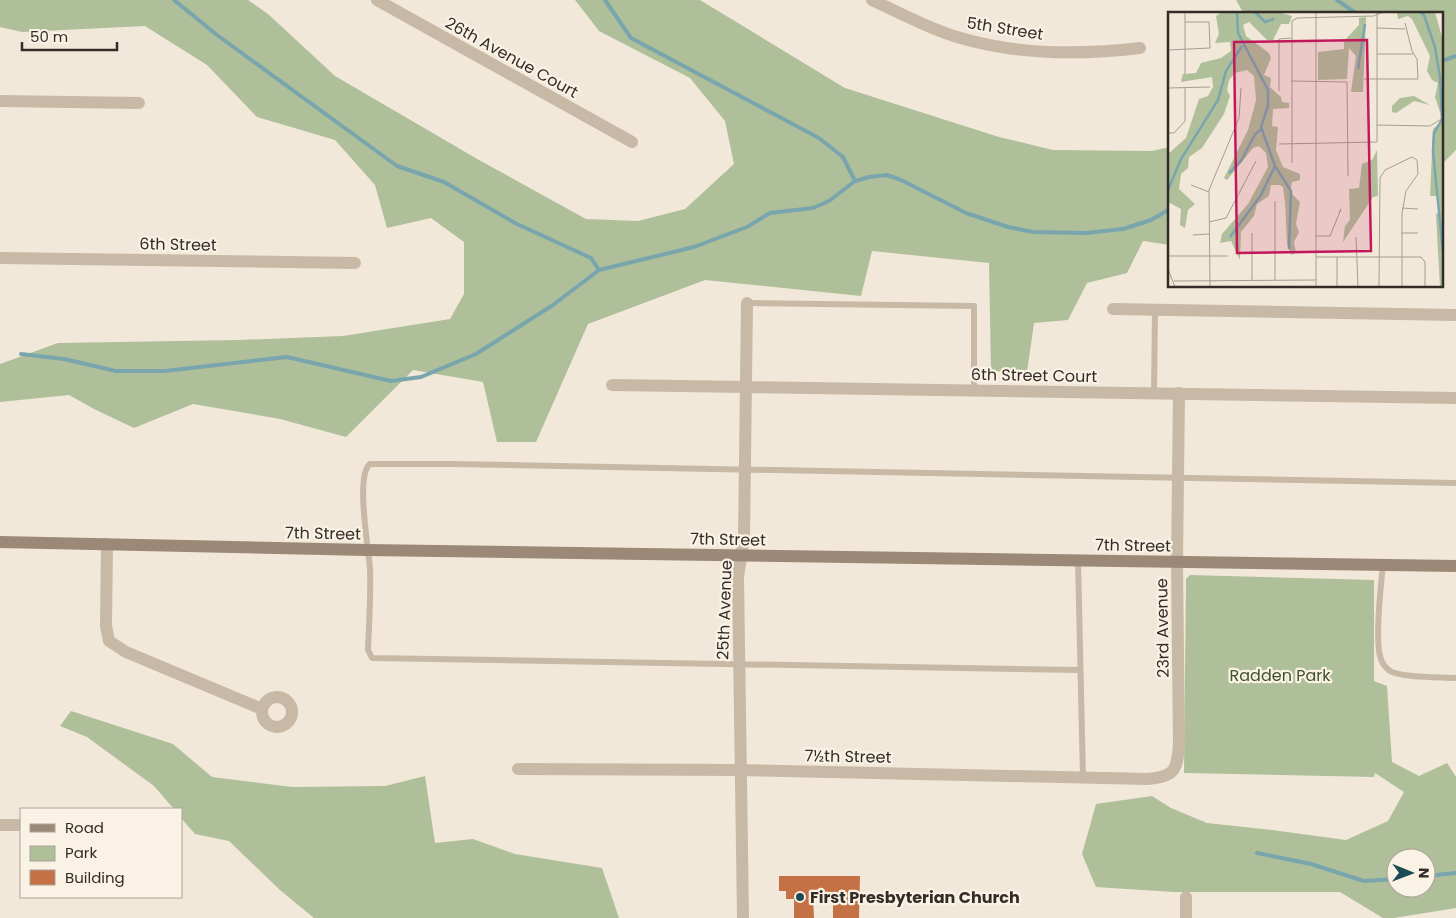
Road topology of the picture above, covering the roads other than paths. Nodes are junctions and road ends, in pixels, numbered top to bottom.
1 (377, 0) edge
2 (872, 0) edge
3 (1140, 48) dead end
4 (0, 101) edge
5 (139, 103) dead end
6 (632, 142) dead end
7 (0, 258) edge
8 (355, 263) dead end
9 (747, 303) joint
10 (1113, 309) dead end
11 (1155, 311) junction
12 (1456, 315) edge
13 (612, 386) dead end
14 (745, 387) junction
15 (974, 390) junction
16 (1154, 393) junction
17 (1179, 393) junction
18 (1456, 398) edge
19 (744, 470) junction
20 (1178, 476) junction
21 (1456, 482) edge
22 (0, 542) edge
23 (107, 544) junction
24 (367, 550) junction
25 (741, 555) junction
26 (1078, 560) junction
27 (1177, 562) junction
28 (1384, 565) junction
29 (1456, 566) edge
30 (738, 665) junction
31 (1080, 670) junction
32 (1456, 678) edge
33 (262, 708) dead end
34 (518, 769) dead end
35 (740, 770) junction
36 (1174, 771) joint
37 (1083, 778) junction
38 (0, 826) edge
39 (20, 826) edge
40 (1186, 897) dead end
41 (743, 918) edge
42 (1186, 918) edge

1 - 6 street, 26th Avenue Court
2 - 3 street, 5th Street
4 - 5 street
7 - 8 street, 6th Street
9 - 14 street, 25th Avenue
9 - 15 lane
10 - 11 street
11 - 12 street
11 - 16 lane
13 - 14 street, 6th Street Court
14 - 15 street, 6th Street Court
14 - 19 street, 25th Avenue
15 - 16 street, 6th Street Court
16 - 17 street, 6th Street Court
17 - 18 street, 6th Street Court
17 - 20 street, 23rd Avenue
19 - 20 lane
19 - 24 lane
19 - 25 street, 25th Avenue
20 - 21 lane
20 - 27 street, 23rd Avenue
22 - 23 main road, 7th Street
23 - 24 main road, 7th Street
23 - 33 street
24 - 25 main road, 7th Street
24 - 30 lane
25 - 26 main road, 7th Street
25 - 30 street, 25th Avenue
26 - 27 main road, 7th Street
26 - 31 lane
27 - 28 main road, 7th Street
27 - 36 street, 23rd Avenue
28 - 29 main road, 7th Street
28 - 32 lane
30 - 31 lane
30 - 35 street, 25th Avenue
31 - 37 lane
34 - 35 street, 7½th Street
35 - 37 street, 7½th Street
35 - 41 street, 25th Avenue
36 - 37 street, 7½th Street
38 - 39 street
40 - 42 street

